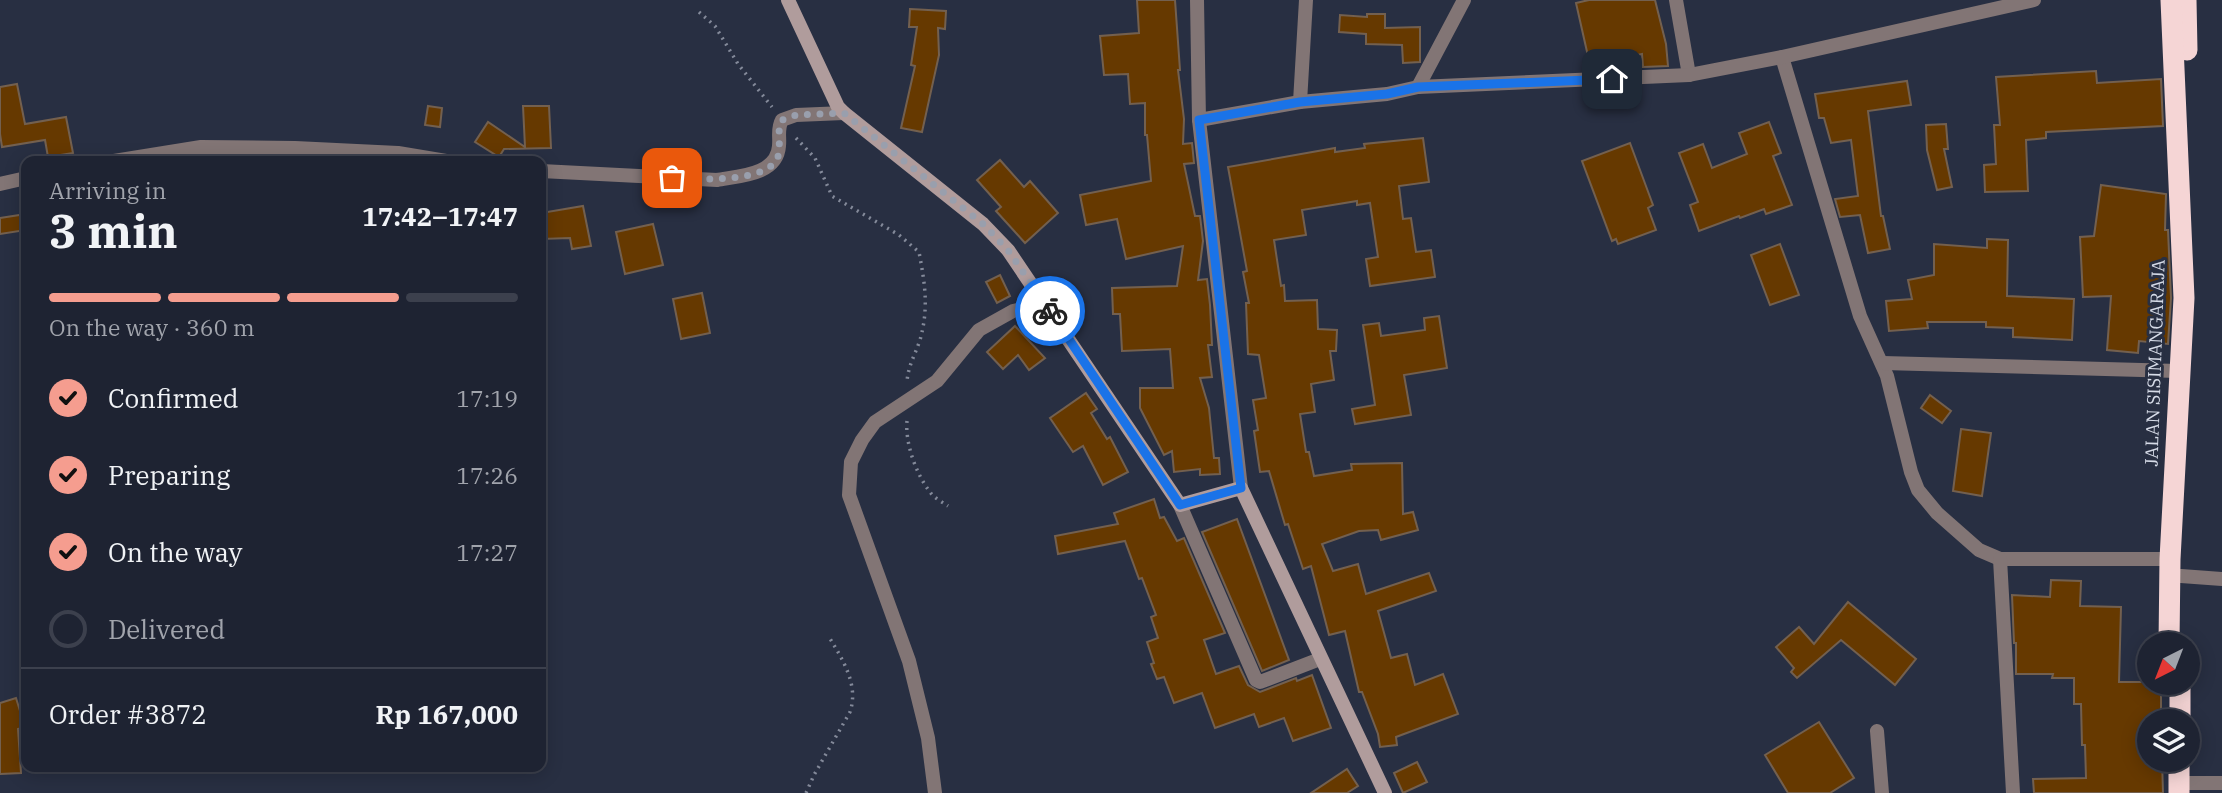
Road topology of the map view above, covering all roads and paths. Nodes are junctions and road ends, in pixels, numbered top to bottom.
1 (788, 0) edge
2 (1197, 0) edge
3 (1307, 0) edge
4 (1464, 0) edge
5 (1676, 0) edge
6 (2034, 0) edge
7 (2171, 0) edge
8 (2186, 0) edge
9 (699, 12) dead end
10 (1782, 57) junction
11 (1689, 75) junction
12 (1418, 87) junction
13 (1300, 102) junction
14 (844, 113) junction
15 (782, 120) junction
16 (1199, 120) junction
17 (145, 156) edge
18 (416, 156) edge
19 (546, 171) edge
20 (21, 179) edge
21 (0, 184) edge
22 (1045, 304) junction
23 (1883, 363) junction
24 (2178, 371) junction
25 (909, 398) junction
26 (1241, 488) junction
27 (1180, 505) junction
28 (948, 506) dead end
29 (2000, 559) junction
30 (2176, 568) junction
31 (2222, 579) edge
32 (2170, 632) edge
33 (2179, 632) edge
34 (829, 637) dead end
35 (1320, 659) junction
36 (1877, 731) dead end
37 (2222, 783) edge
38 (2176, 789) edge
39 (806, 793) edge
40 (935, 793) edge
41 (1385, 793) edge
42 (1882, 793) edge
43 (2013, 793) edge

1 - 14 street
2 - 16 street
3 - 13 street
4 - 12 street
5 - 11 street
6 - 10 street
7 - 24 highway, JALAN SISIMANGARAJA
8 - 30 highway, JALAN SISIMANGARAJA
9 - 15 path
10 - 11 street
10 - 23 street
11 - 12 street
12 - 13 street
13 - 16 street
14 - 15 street
14 - 22 street
15 - 19 street
15 - 25 path
16 - 26 street
17 - 18 street
20 - 21 street
22 - 25 street
22 - 27 street
23 - 24 street
23 - 29 street
24 - 30 highway, JALAN SISIMANGARAJA
25 - 28 path
25 - 40 street
26 - 27 street
26 - 35 street
27 - 35 street
29 - 30 street
29 - 43 street
30 - 31 street
30 - 32 highway, JALAN SISIMANGARAJA
30 - 33 highway, JALAN SISIMANGARAJA
34 - 39 path
35 - 41 street
36 - 42 street
37 - 38 street

